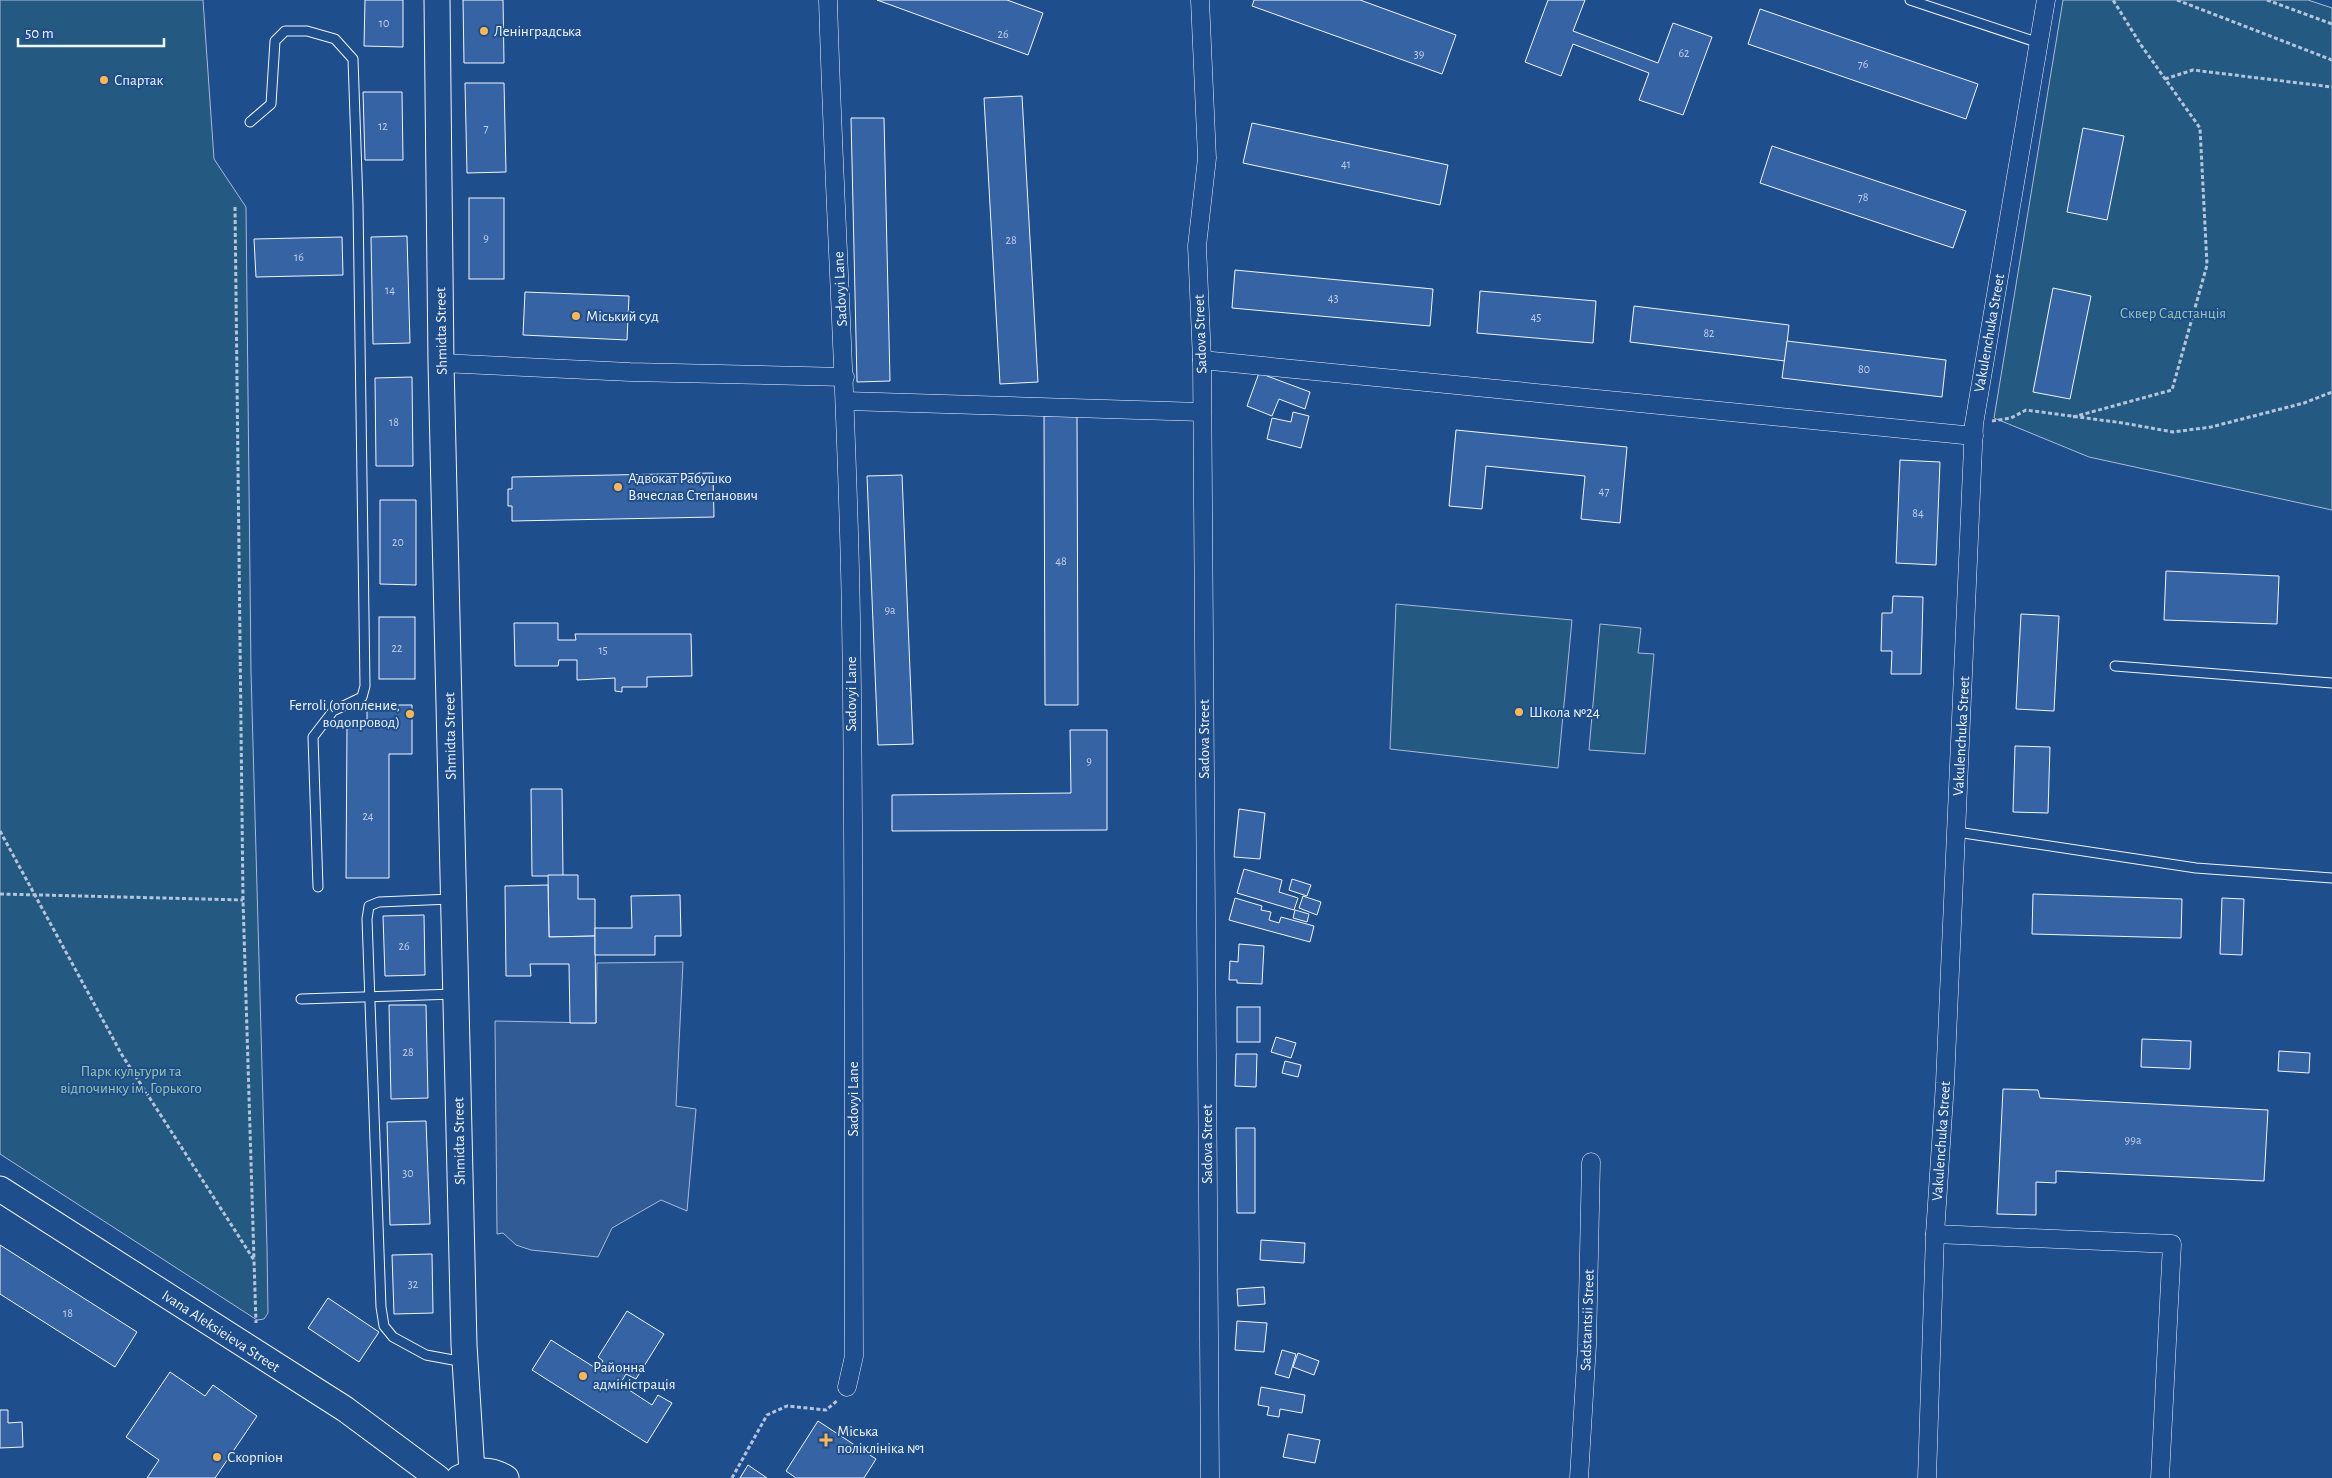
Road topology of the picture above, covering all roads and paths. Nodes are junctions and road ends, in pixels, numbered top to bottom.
1 (437, 0) edge
2 (828, 0) edge
3 (1200, 0) edge
4 (1910, 0) edge
5 (2046, 0) edge
6 (2112, 0) edge
7 (2176, 0) edge
8 (2267, 0) edge
9 (2332, 24) edge
10 (2039, 43) junction
11 (2332, 60) edge
12 (2165, 79) junction
13 (2332, 87) edge
14 (250, 122) dead end
15 (235, 207) dead end
16 (1202, 360) junction
17 (441, 363) junction
18 (845, 377) junction
19 (2332, 392) edge
20 (846, 401) junction
21 (1202, 412) junction
22 (2073, 417) junction
23 (1974, 430) junction
24 (2115, 666) dead end
25 (2332, 683) edge
26 (0, 831) edge
27 (1957, 832) junction
28 (2332, 878) edge
29 (318, 887) dead end
30 (0, 894) edge
31 (35, 895) junction
32 (454, 899) junction
33 (243, 900) junction
34 (456, 994) junction
35 (370, 997) junction
36 (301, 999) dead end
37 (1591, 1162) dead end
38 (0, 1189) edge
39 (1935, 1234) junction
40 (254, 1260) junction
41 (256, 1323) dead end
42 (465, 1362) junction
43 (846, 1387) joint
44 (466, 1475) edge
45 (438, 1478) edge
46 (506, 1478) edge
47 (732, 1478) edge
48 (1210, 1478) edge
49 (1579, 1478) edge
50 (1927, 1478) edge
51 (2160, 1478) edge

1 - 17 street, Shmidta Street
2 - 18 street, Sadovyi Lane
3 - 16 street, Sadova Street
4 - 10 lane
5 - 10 street, Vakulenchuka Street
6 - 12 path
7 - 11 path
8 - 9 path
10 - 23 street, Vakulenchuka Street
12 - 13 path
12 - 22 path
14 - 29 lane
15 - 33 path
16 - 21 street, Sadova Street
16 - 23 street
17 - 18 street
17 - 32 street, Shmidta Street
18 - 20 street, Sadovyi Lane
19 - 22 path
20 - 21 street
20 - 43 street, Sadovyi Lane
21 - 48 street, Sadova Street
22 - 23 path
23 - 27 street, Vakulenchuka Street
24 - 25 lane
26 - 31 path
27 - 28 lane
27 - 39 street, Vakulenchuka Street
30 - 31 path
31 - 33 path
31 - 40 path
32 - 34 street, Shmidta Street
32 - 35 lane
33 - 40 path
34 - 35 lane
34 - 42 street, Shmidta Street
35 - 36 lane
35 - 42 lane
37 - 49 street, Sadstantsii Street
38 - 45 street, Ivana Aleksieieva Street
39 - 50 street, Vakulenchuka Street
39 - 51 street
40 - 41 path
42 - 44 street, Shmidta Street
43 - 47 path
44 - 46 street

